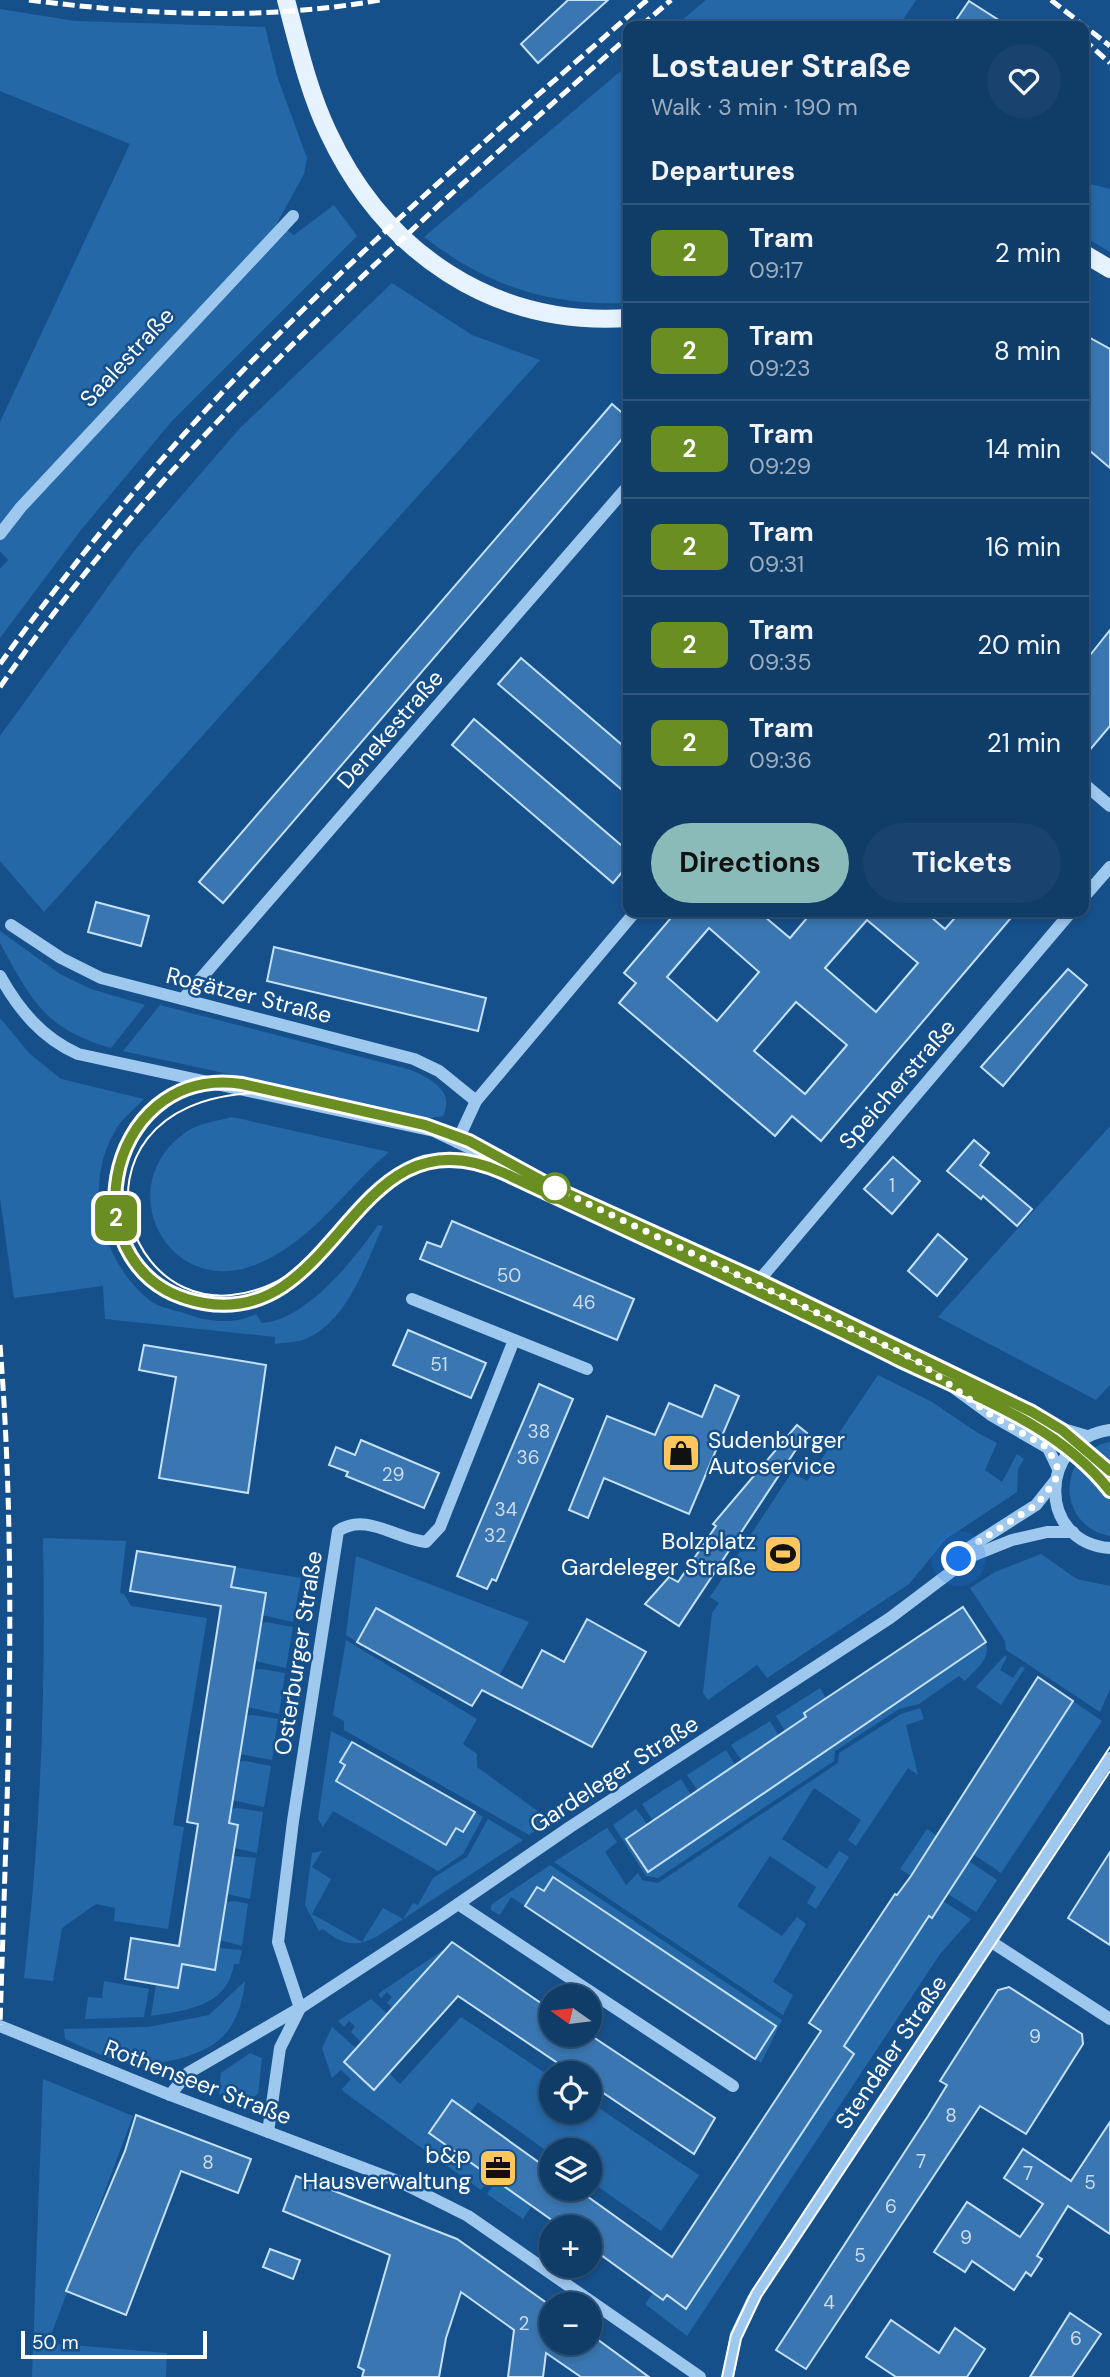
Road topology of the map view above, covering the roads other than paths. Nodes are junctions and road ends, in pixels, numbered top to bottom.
1 (286, 0) edge
2 (293, 216) dead end
3 (1089, 257) edge
4 (1110, 269) edge
5 (623, 318) edge
6 (623, 492) edge
7 (0, 534) edge
8 (1089, 788) edge
9 (1110, 806) edge
10 (1110, 867) edge
11 (1089, 891) edge
12 (631, 917) edge
13 (1067, 917) edge
14 (12, 925) dead end
15 (0, 976) edge
16 (183, 999) junction
17 (476, 1101) junction
18 (457, 1142) junction
19 (756, 1284) junction
20 (412, 1299) dead end
21 (514, 1340) junction
22 (916, 1360) junction
23 (587, 1369) dead end
24 (1110, 1430) edge
25 (1087, 1436) junction
26 (1057, 1475) junction
27 (1073, 1532) junction
28 (1110, 1548) edge
29 (948, 1572) junction
30 (1110, 1758) edge
31 (458, 1904) junction
32 (990, 1941) junction
33 (300, 2008) junction
34 (1110, 2019) edge
35 (0, 2026) edge
36 (733, 2086) dead end
37 (170, 2095) junction
38 (268, 2132) junction
39 (700, 2377) edge
40 (728, 2377) edge

1 - 5 main road
2 - 7 street, Saalestraße
3 - 4 main road
6 - 16 street, Denekestraße
8 - 9 street
10 - 11 street
12 - 17 street
13 - 19 street, Speicherstraße
14 - 16 street, Rogätzer Straße
15 - 18 street
16 - 17 street, Rogätzer Straße
17 - 18 street
18 - 19 street
19 - 22 street
20 - 21 street
21 - 23 street
21 - 33 street, Osterburger Straße
22 - 25 street
22 - 26 street
24 - 25 street
25 - 26 street, Gardeleger Straße
26 - 27 street
26 - 29 street, Gardeleger Straße
27 - 28 street
27 - 29 street, Gardeleger Straße
29 - 31 street, Gardeleger Straße
30 - 32 street, Stendaler Straße
31 - 33 street, Gardeleger Straße
31 - 36 street
32 - 34 street
32 - 40 street, Stendaler Straße
33 - 37 street, Gardeleger Straße
33 - 38 street
35 - 37 street, Rothenseer Straße
37 - 38 street, Rothenseer Straße
38 - 39 street, Rothenseer Straße

